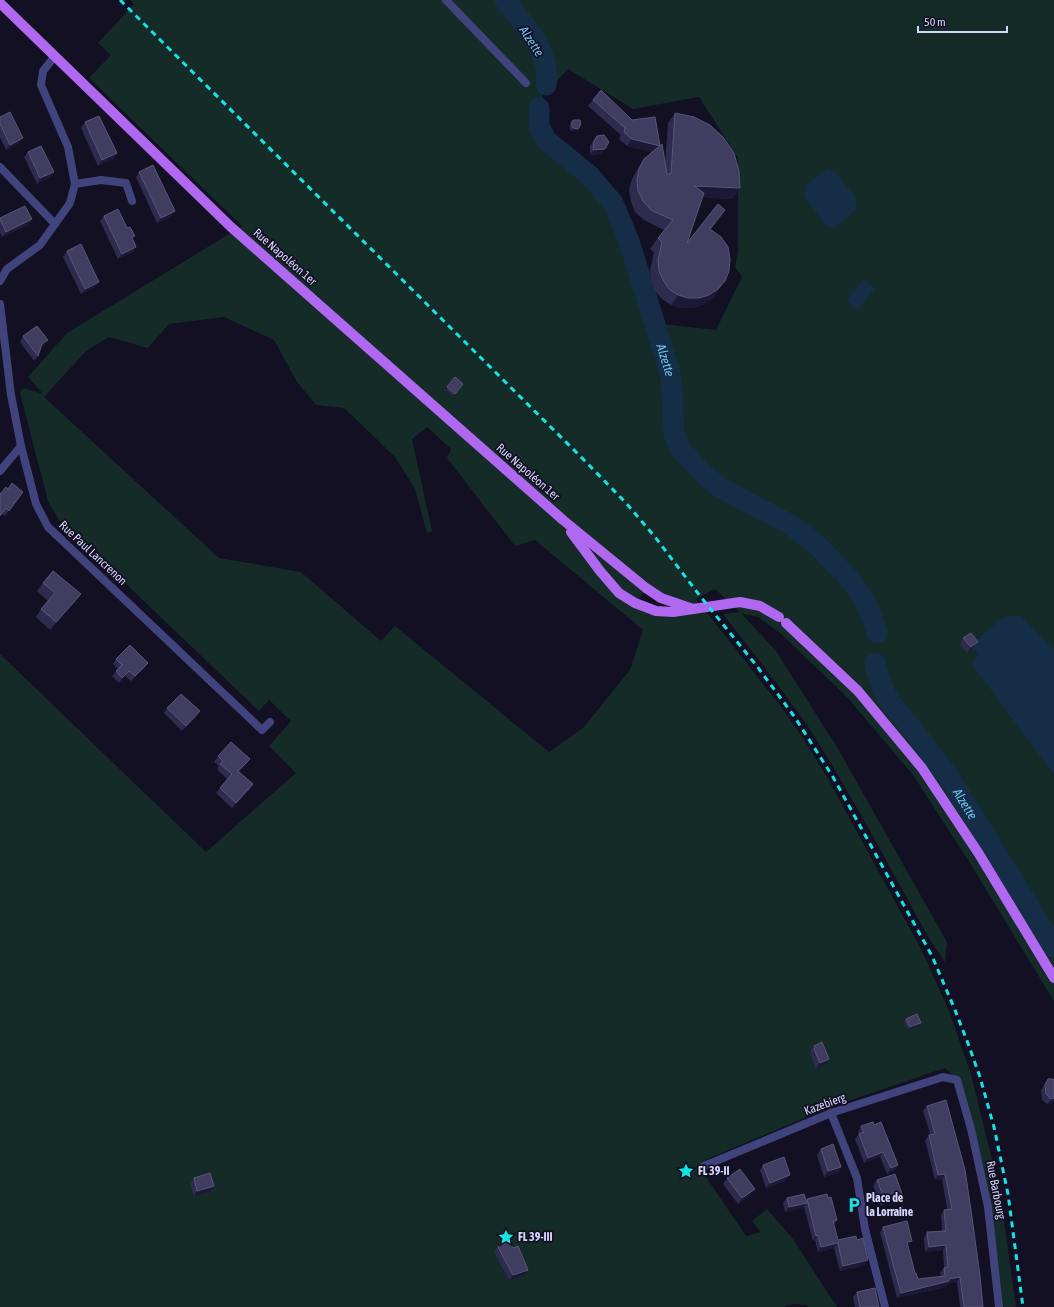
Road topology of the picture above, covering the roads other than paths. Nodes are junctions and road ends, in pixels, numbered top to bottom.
1 (446, 0) edge
2 (0, 3) edge
3 (55, 56) junction
4 (526, 84) dead end
5 (0, 167) edge
6 (75, 184) junction
7 (132, 201) dead end
8 (55, 224) junction
9 (0, 281) edge
10 (0, 304) edge
11 (1, 322) edge
12 (21, 446) junction
13 (0, 471) edge
14 (563, 520) junction
15 (693, 609) junction
16 (270, 722) dead end
17 (1054, 978) edge
18 (957, 1080) joint
19 (832, 1113) junction
20 (704, 1166) dead end
21 (885, 1307) edge
22 (999, 1307) edge

1 - 4 street
2 - 3 main road, Rue Napoléon 1er
3 - 6 street
3 - 14 main road, Rue Napoléon 1er
5 - 8 street
6 - 7 street
6 - 8 street
8 - 9 street
10 - 11 street, Rue Paul Lancrenon
11 - 12 street, Rue Paul Lancrenon
12 - 13 street
12 - 16 street, Rue Paul Lancrenon
14 - 15 main road
14 - 15 main road
15 - 17 main road
18 - 19 street, Kazebierg
18 - 22 street, Rue Barbourg
19 - 20 street, Kazebierg
19 - 21 street

